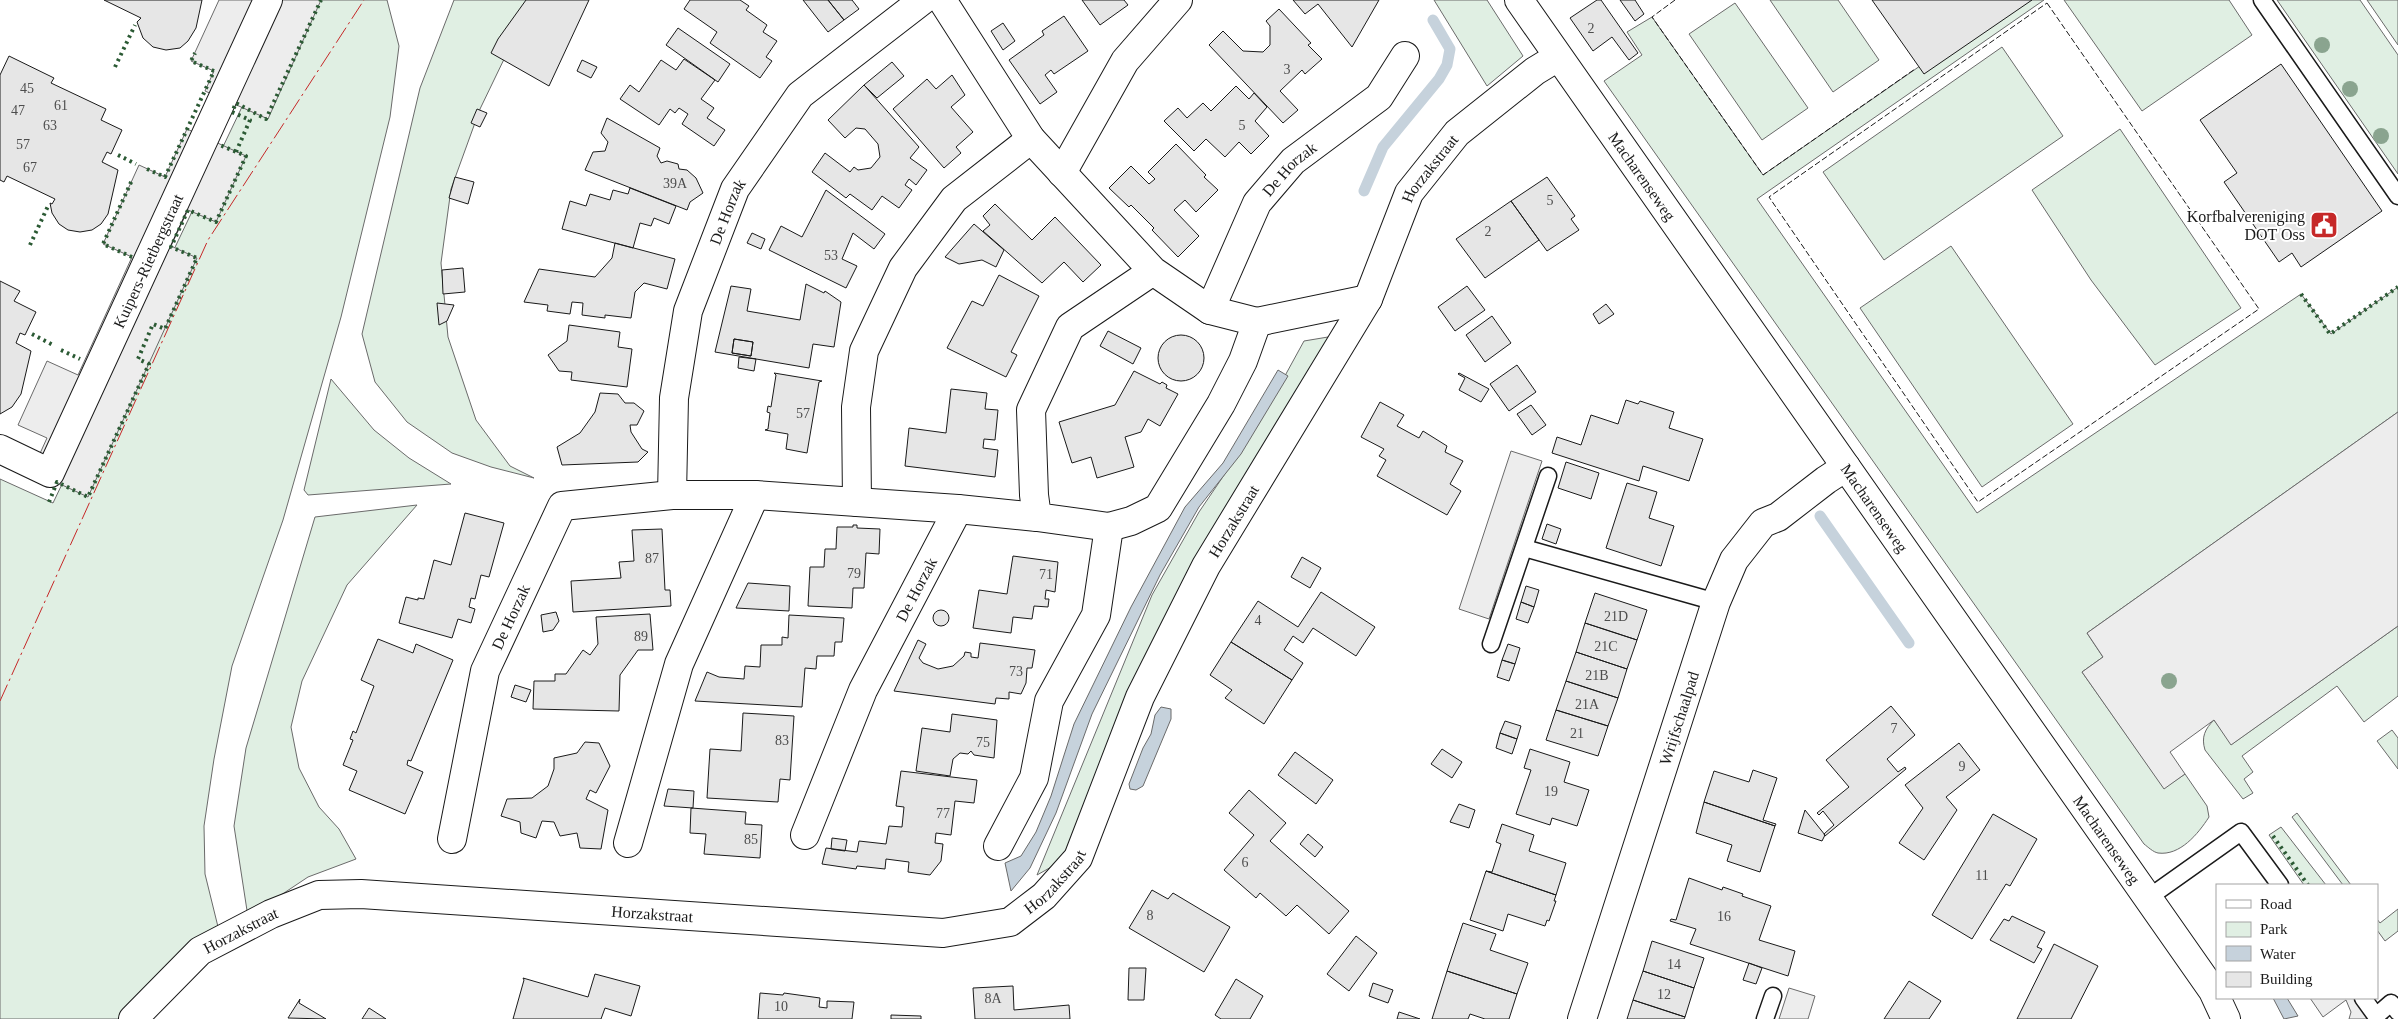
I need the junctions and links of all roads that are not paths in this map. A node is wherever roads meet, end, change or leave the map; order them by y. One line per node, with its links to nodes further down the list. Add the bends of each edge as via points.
1 (268, 0): 15 (street, Kuipers-Rietbergstraat, via 50,472)
2 (1178, 0): 9 (street, via 1125,61)
3 (1519, 0): 7 (street, Macharenseweg)
4 (2262, 0): 10 (lane)
5 (939, 1): 8 (street, De Horzak); 18 (street, De Horzak, via 800,94 735,189 688,312 674,398)
6 (1405, 56): 13 (street, De Horzak, via 1379,97 1293,160 1257,203)
7 (1558, 57): 12 (street, Horzakstraat, via 1535,71 1457,133 1409,193); 16 (street, Macharenseweg)
8 (1031, 139): 9 (street, De Horzak); 20 (street, via 954,198 903,268 864,351 856,407)
9 (1062, 173): 11 (street, De Horzak)
10 (2398, 196)
11 (1153, 271): 13 (street, De Horzak); 22 (street, via 1070,327 1031,410)
12 (1368, 299): 14 (street, De Horzak); 38 (street, Horzakstraat, via 1206,566 1140,697 1078,858 1044,896 1010,922 943,933 361,894 319,895 271,914 200,951)
13 (1210, 310): 14 (street, De Horzak)
14 (1257, 322): 23 (street, De Horzak, via 1243,361 1221,404 1158,508)
15 (0, 449)
16 (1846, 467): 25 (street, Wrijfschaalpad, via 1778,517 1763,524 1734,560); 32 (street, Macharenseweg)
17 (1548, 476): 24 (lane)
18 (672, 495): 19 (street, De Horzak); 28 (street, De Horzak, via 562,506 485,671)
19 (755, 495): 20 (street, De Horzak); 29 (street, via 679,664)
20 (858, 502): 21 (street, De Horzak)
21 (958, 509): 22 (street, De Horzak); 27 (street, De Horzak, via 863,690)
22 (1037, 517): 23 (street, De Horzak)
23 (1109, 527): 30 (street, via 1096,615 1050,701 1034,778)
24 (1524, 548): 25 (lane); 26 (lane)
25 (1716, 602): 39 (street, Wrijfschaalpad)
26 (1491, 644)
27 (806, 834)
28 (452, 839)
29 (628, 843)
30 (998, 846)
31 (2279, 884): 32 (lane, via 2241,832)
32 (2148, 898): 34 (street, Macharenseweg)
33 (1773, 996): 40 (lane)
34 (2216, 996)
35 (2217, 999): 41 (street, Macharenseweg)
36 (2364, 999): 37 (lane, via 2376,1016 2391,1003)
37 (2398, 1012)
38 (133, 1019)
39 (1582, 1019)
40 (1765, 1019)
41 (2226, 1019)

